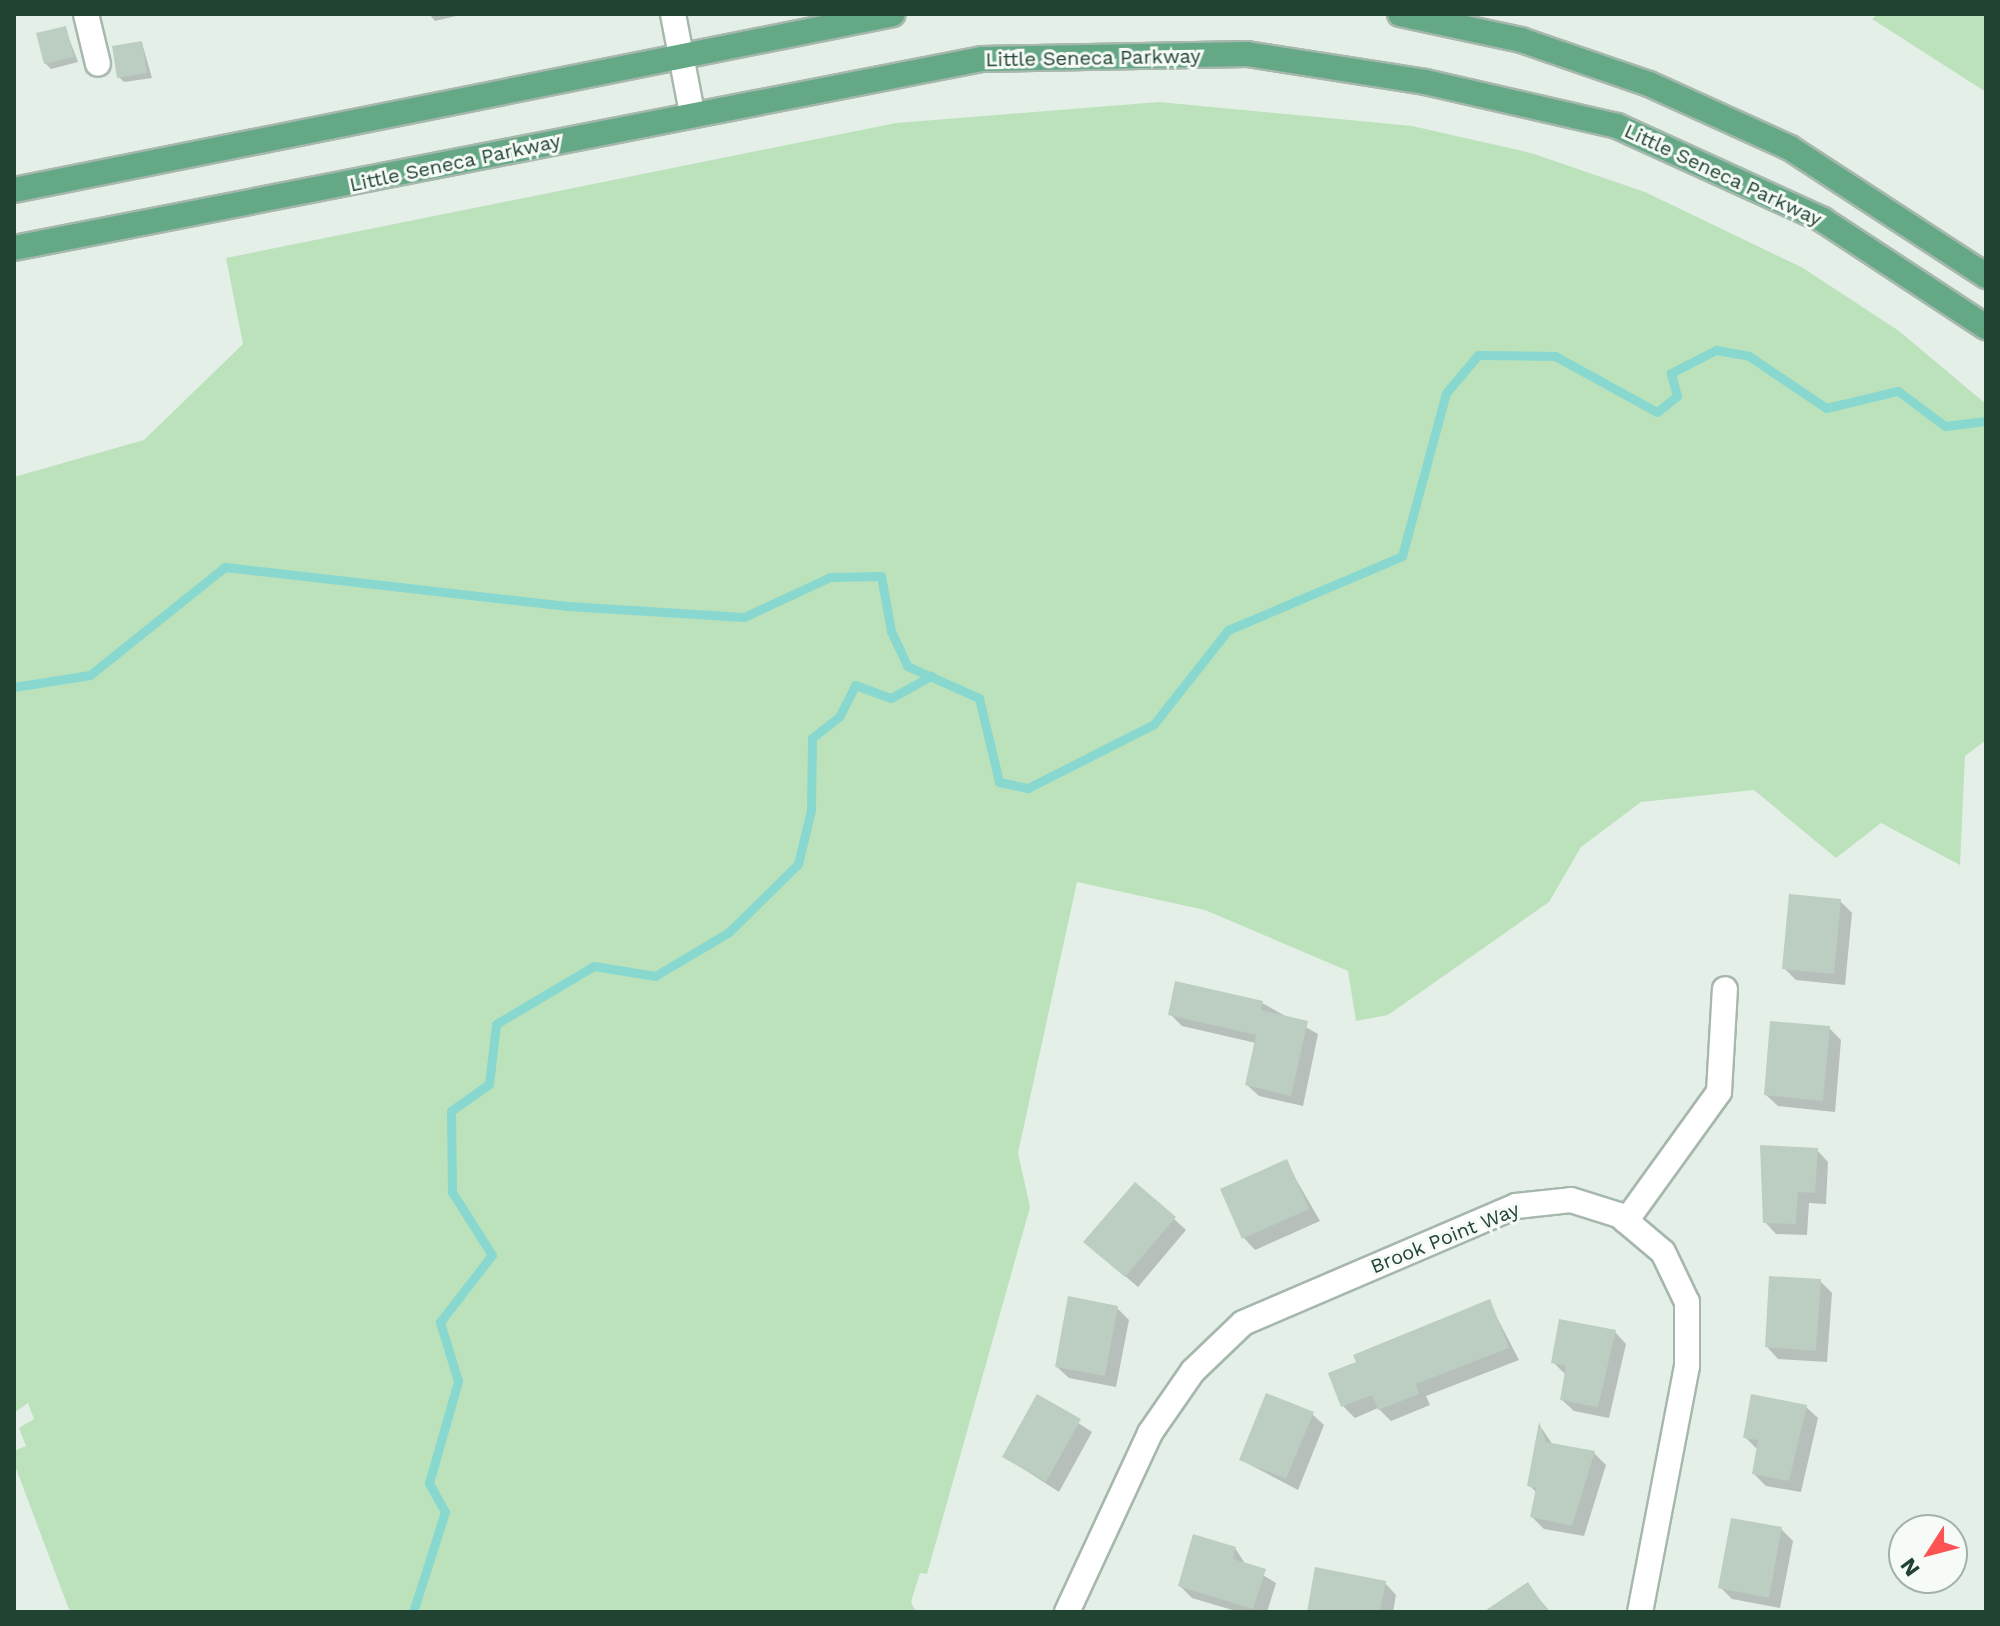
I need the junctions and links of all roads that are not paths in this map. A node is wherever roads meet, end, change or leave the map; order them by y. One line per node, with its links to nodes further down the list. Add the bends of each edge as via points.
1 (86, 14): 6 (street)
2 (673, 14): 5 (street)
3 (893, 14): 5 (main road)
4 (1400, 14): 10 (main road, via 1521,40 1649,84 1790,148)
5 (681, 55): 7 (street); 8 (main road)
6 (98, 64)
7 (692, 113): 9 (main road, Little Seneca Parkway); 11 (main road, Little Seneca Parkway, via 982,59 1247,54 1425,82 1617,126 1823,220)
8 (14, 190)
9 (14, 248)
10 (1986, 276)
11 (1986, 327)
12 (1725, 989): 13 (street, via 1719,1092)
13 (1626, 1221): 14 (street, Brook Point Way, via 1571,1200 1516,1206 1243,1323 1193,1371 1150,1433); 15 (street, Brook Point Way, via 1663,1252 1687,1302 1687,1366)
14 (1067, 1612)
15 (1640, 1612)

